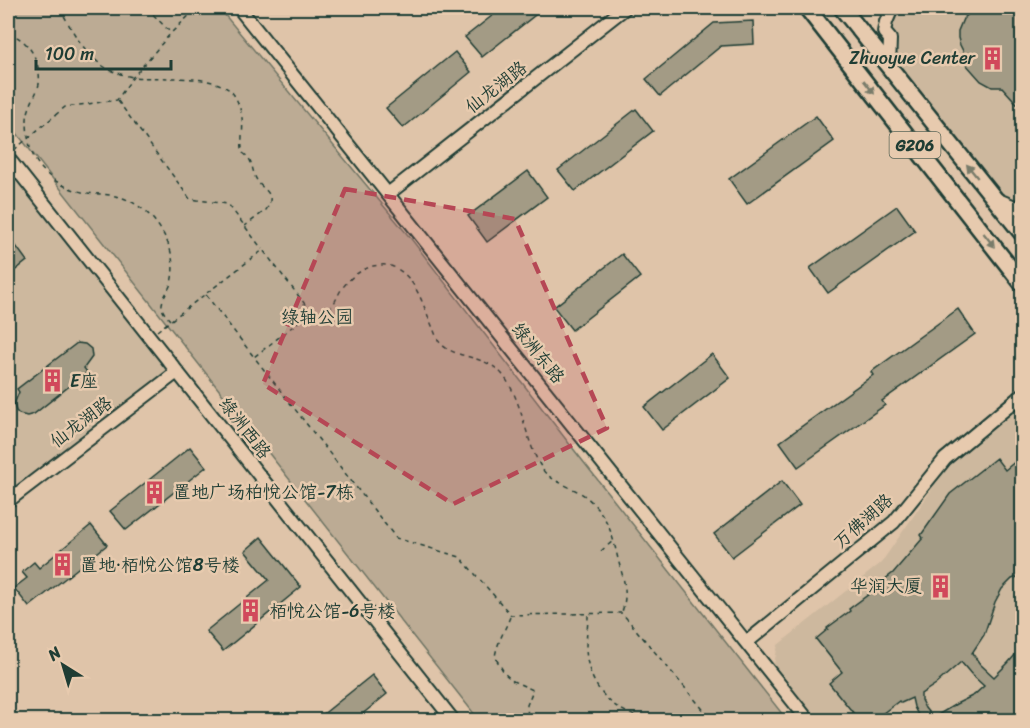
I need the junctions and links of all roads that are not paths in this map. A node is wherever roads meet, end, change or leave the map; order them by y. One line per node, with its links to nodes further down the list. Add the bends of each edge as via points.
1 (239, 8): 8 (street, 绿洲东路)
2 (625, 8): 8 (street, 仙龙湖路)
3 (807, 8): 12 (main road, G206, one-way to 12)
4 (842, 8): 6 (main road, G206)
5 (892, 8): 6 (street, via 884,32 890,39)
6 (889, 67): 9 (main road, G206, one-way to 6)
7 (8, 157): 13 (street, 绿洲西路)
8 (388, 194): 16 (street, 绿洲东路)
9 (996, 199): 10 (street); 11 (main road, G206)
10 (1023, 210)
11 (1023, 233)
12 (1023, 283)
13 (177, 372): 15 (street, 仙龙湖路); 17 (street, 绿洲西路)
14 (1023, 395): 16 (street, 万佛湖路, via 945,459 894,522)
15 (8, 501)
16 (747, 642): 18 (street, 绿洲东路)
17 (453, 720)
18 (808, 720)

